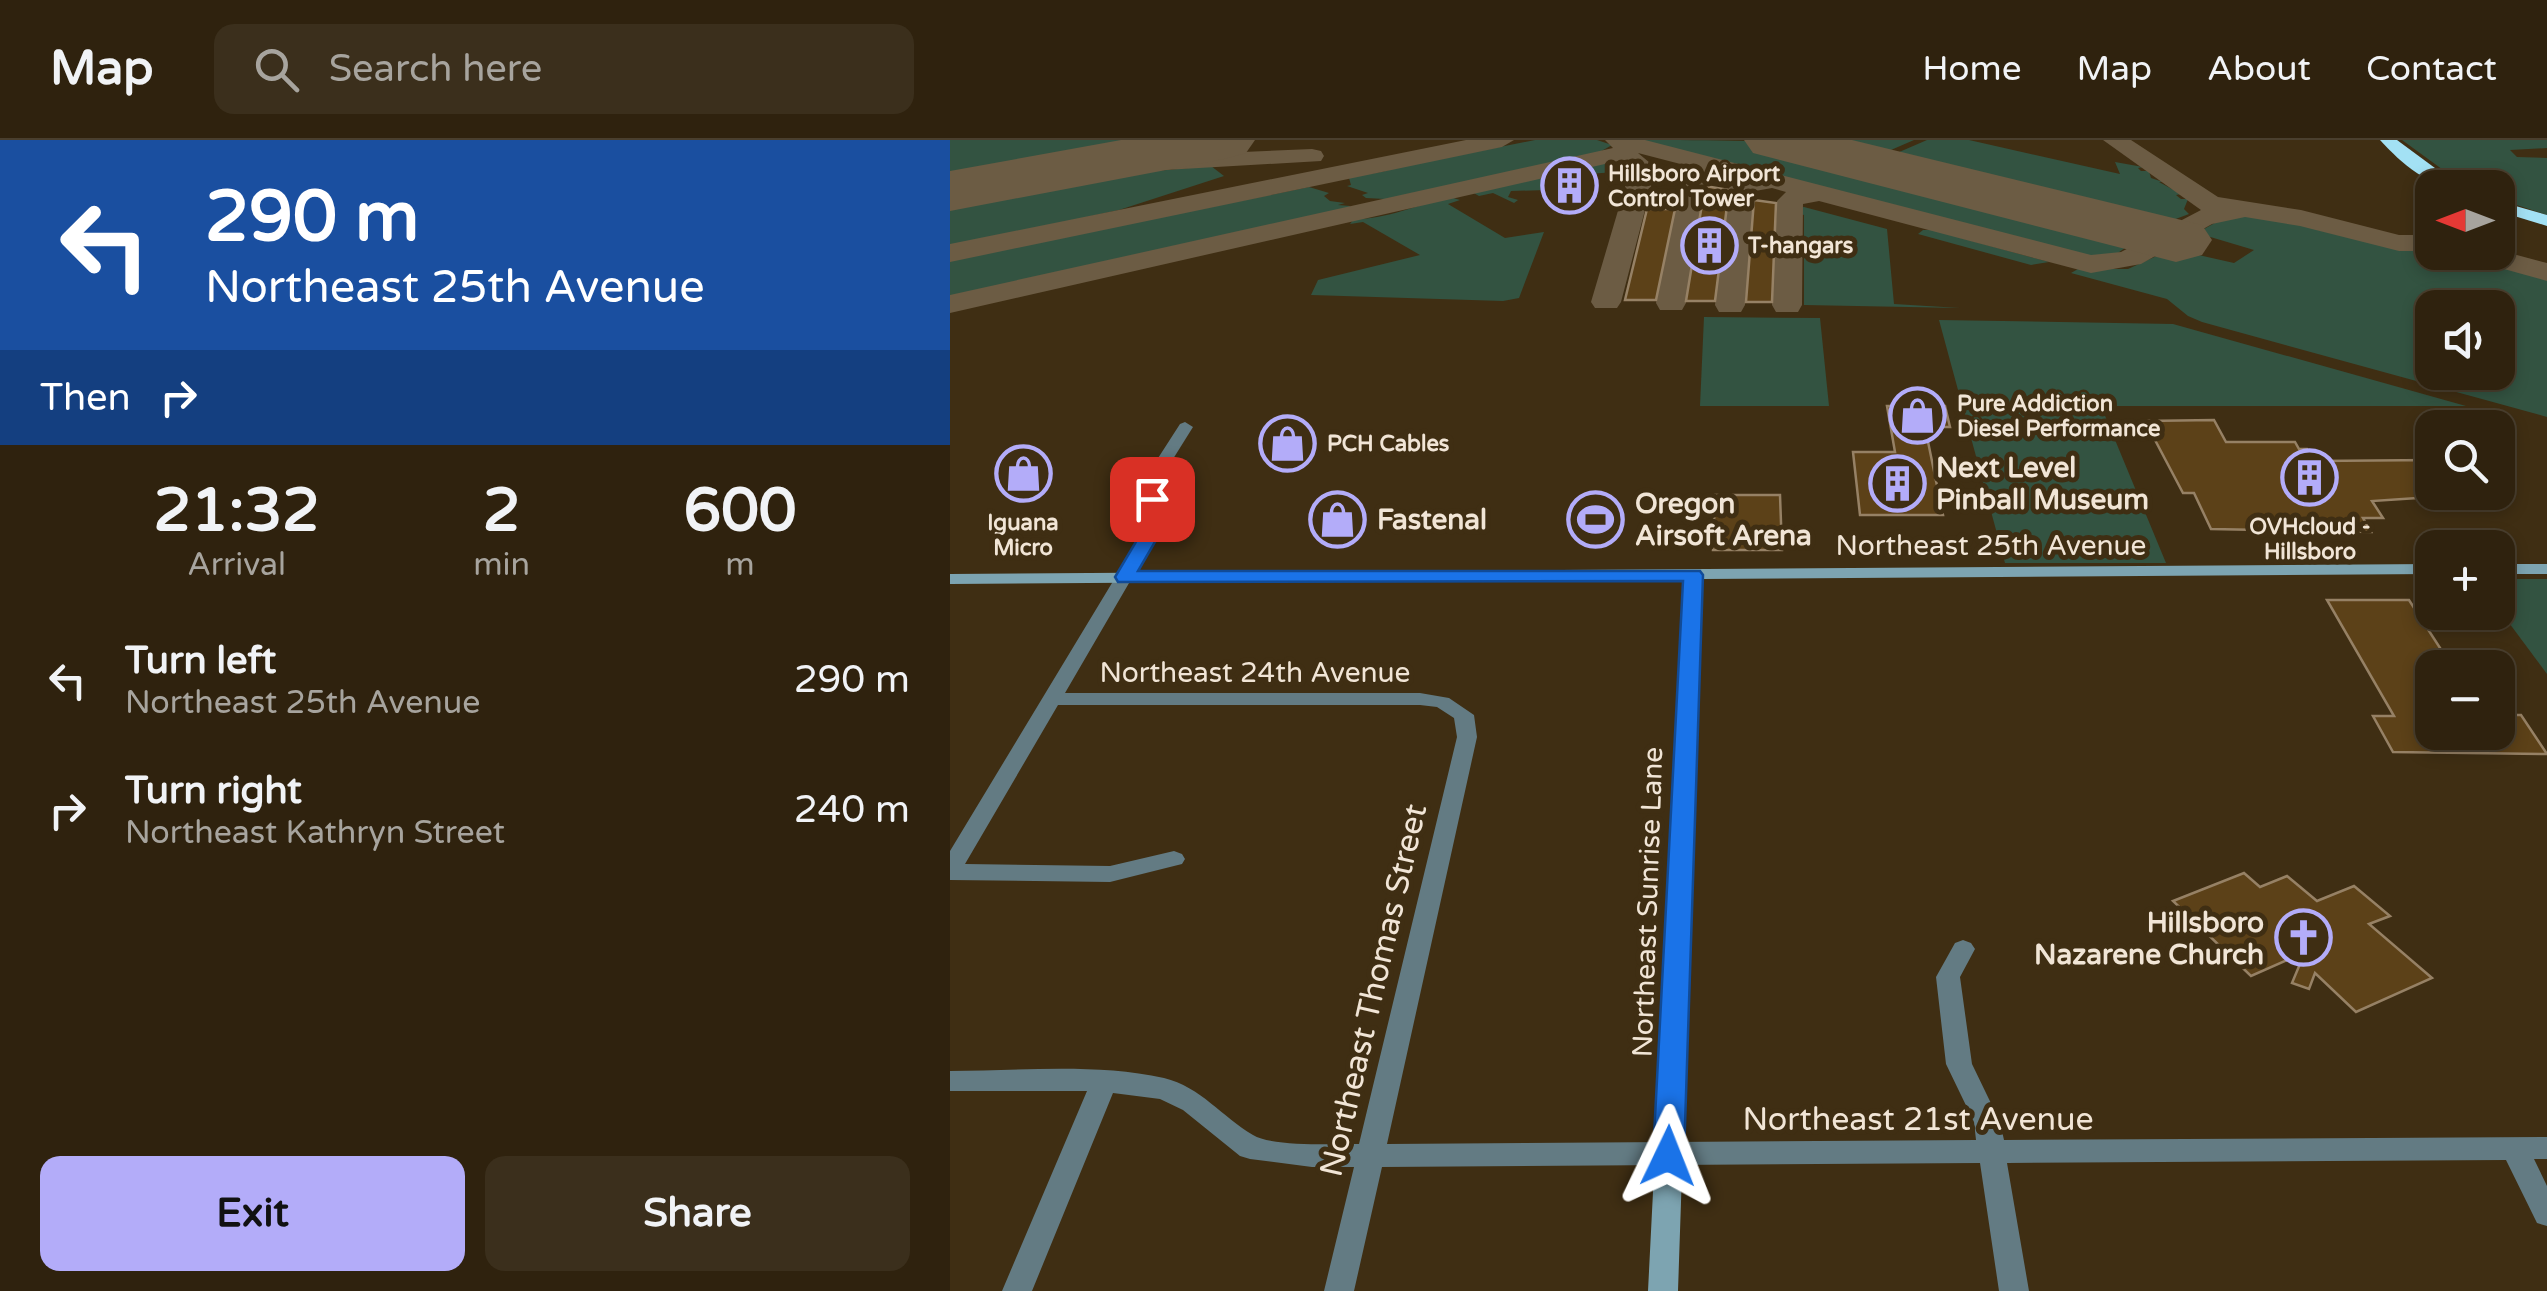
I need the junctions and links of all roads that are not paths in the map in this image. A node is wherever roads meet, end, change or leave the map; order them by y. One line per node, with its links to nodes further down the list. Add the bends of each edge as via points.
1 (2388, 140): 2 (highway)
2 (2424, 170)
3 (2515, 211): 4 (highway)
4 (2547, 221)
5 (1185, 427): 10 (street, via 1150,483 1154,520)
6 (2547, 568): 7 (main road)
7 (2515, 569)
8 (2415, 570): 9 (main road, Northeast 25th Avenue)
9 (1693, 575): 10 (main road, Northeast 25th Avenue); 23 (main road, Northeast Sunrise Lane)
10 (1125, 577): 11 (main road, Northeast 25th Avenue); 12 (street)
11 (950, 579)
12 (1052, 699): 13 (street, Northeast 24th Avenue, via 1420,699); 15 (street)
13 (1456, 708): 22 (street, Northeast Thomas Street, via 1468,737)
14 (1174, 859): 15 (street, via 1110,874)
15 (950, 871)
16 (1963, 950): 21 (street, via 1948,977 1959,1064 1986,1122)
17 (950, 1081): 18 (street, Northeast 21st Avenue)
18 (1105, 1081): 22 (street, Northeast 21st Avenue, via 1164,1088 1250,1148); 25 (street)
19 (2514, 1148): 20 (street, Northeast 21st Avenue); 21 (street, Northeast 21st Avenue); 24 (street)
20 (2547, 1148)
21 (1992, 1154): 23 (street, Northeast 21st Avenue); 28 (street)
22 (1370, 1156): 23 (street, Northeast 21st Avenue); 26 (street, Northeast Thomas Street)
23 (1668, 1156): 27 (main road, Northeast Sunrise Lane)
24 (2547, 1214)
25 (1017, 1291)
26 (1339, 1291)
27 (1663, 1291)
28 (2014, 1291)

